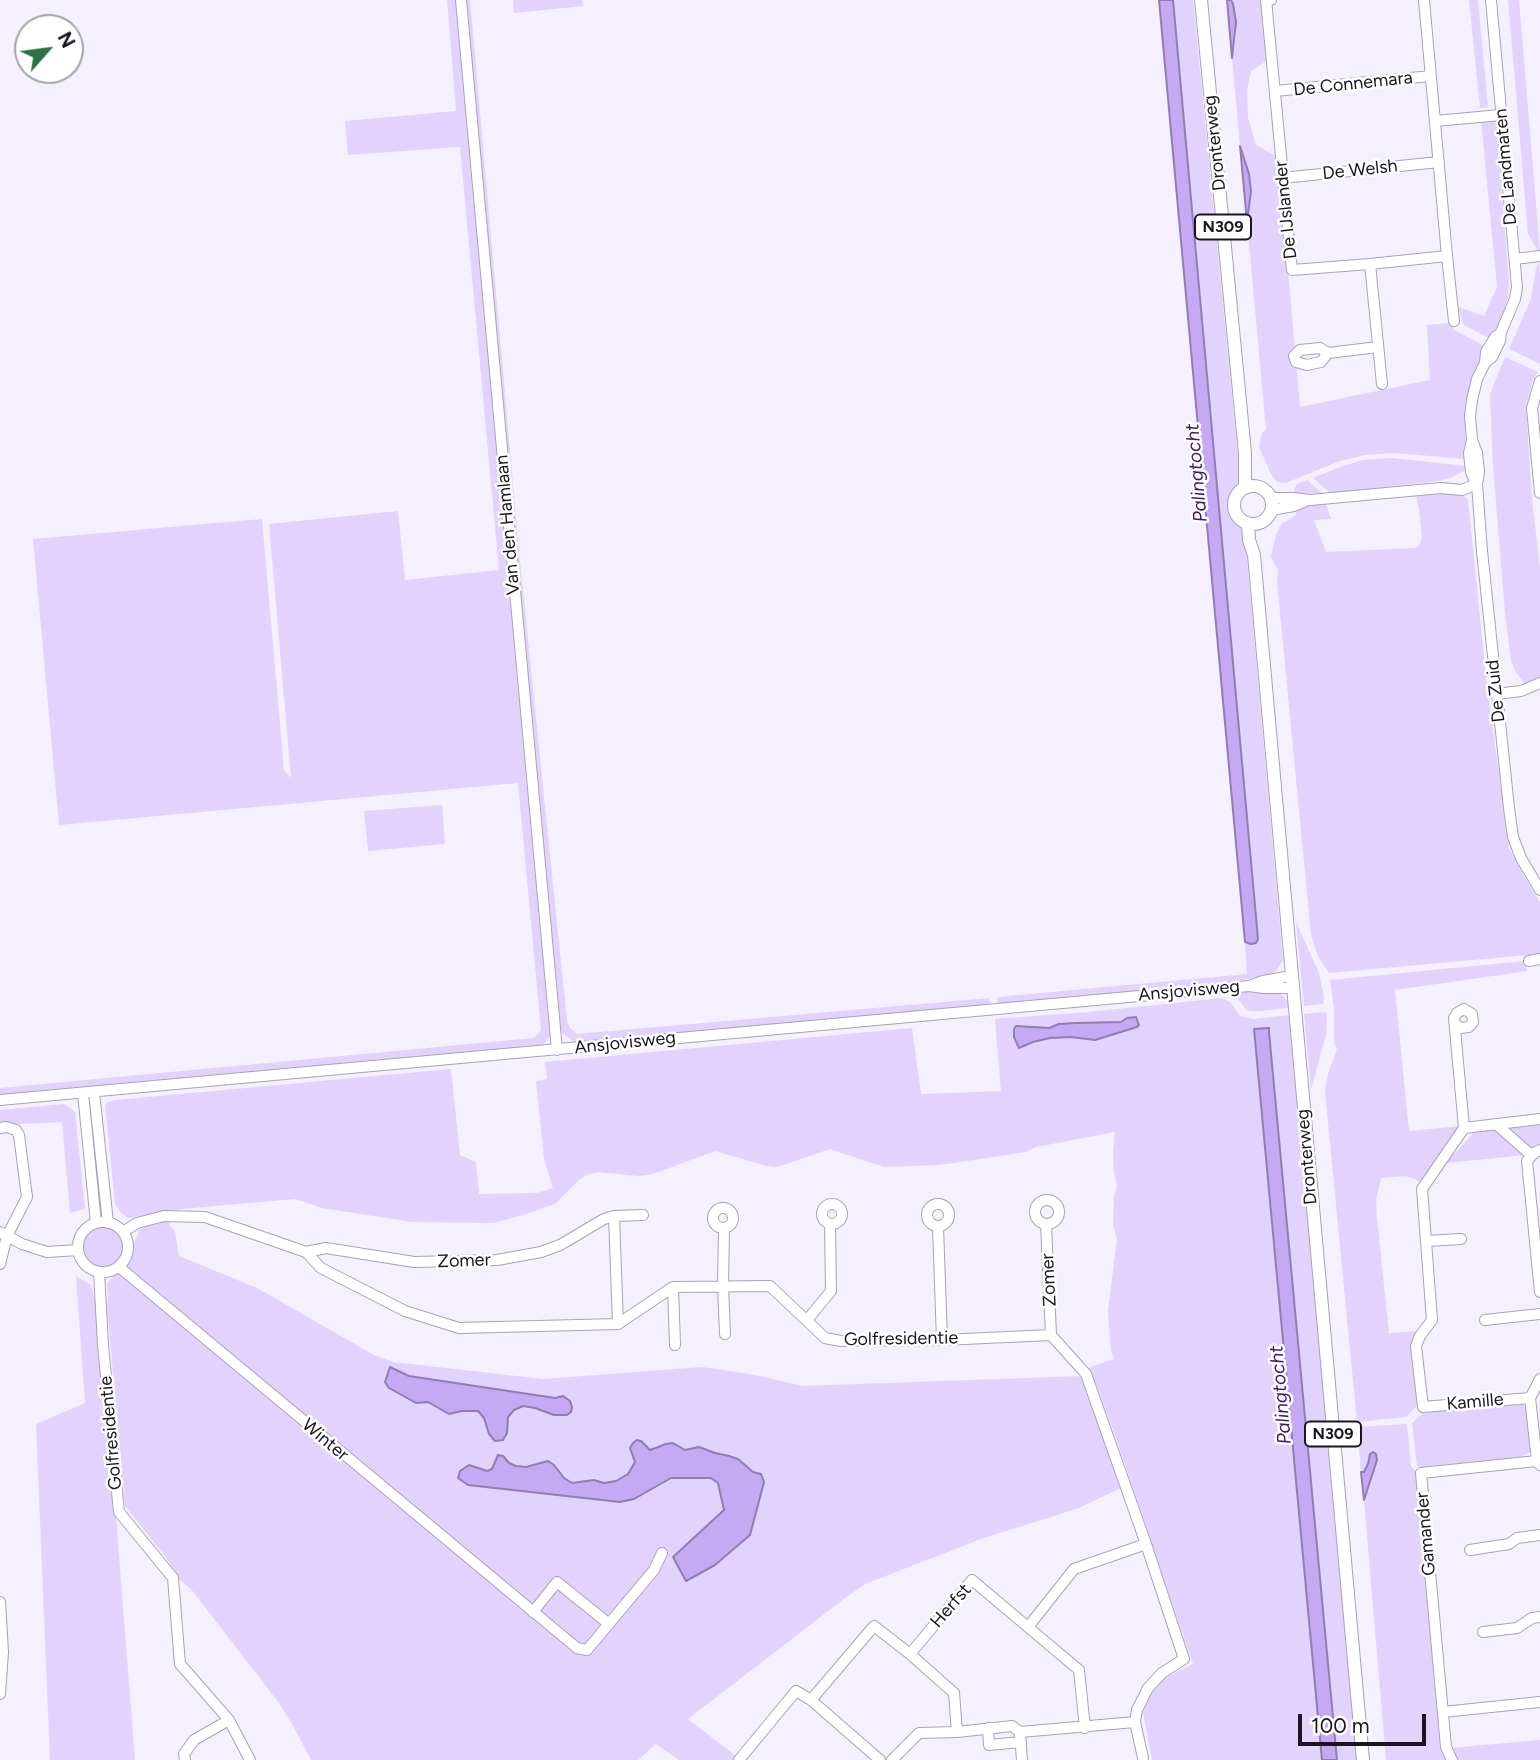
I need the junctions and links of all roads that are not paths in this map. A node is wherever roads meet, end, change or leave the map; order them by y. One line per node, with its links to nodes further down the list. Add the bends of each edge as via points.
1 (461, 0): 31 (street, Van den Hamlaan)
2 (1201, 0): 22 (main road, Dronterweg / N309)
3 (1271, 0): 7 (street, De IJslander, via 1266,1)
4 (1424, 0): 6 (street)
5 (1491, 0): 8 (street, De Landmaten)
6 (1431, 76): 7 (street, De Connemara); 9 (street)
7 (1275, 91): 11 (street, De IJslander)
8 (1502, 116): 9 (street); 14 (street, De Landmaten)
9 (1435, 121): 10 (street)
10 (1438, 162): 11 (street, De Welsh); 12 (street)
11 (1282, 178): 15 (street, De IJslander, via 1292,270)
12 (1447, 256): 15 (street, De IJslander); 16 (street)
13 (1540, 256): 14 (street)
14 (1515, 259): 21 (street, De Landmaten, via 1515,299 1501,332 1486,352 1472,400 1469,453)
15 (1370, 264): 17 (street)
16 (1454, 321)
17 (1378, 347): 18 (street); 20 (street)
18 (1328, 353)
19 (1540, 381): 23 (street, via 1532,408)
20 (1382, 384)
21 (1476, 484): 24 (street, via 1293,498); 27 (street, De Zuid)
22 (1251, 486): 24 (main road, via 1265,490); 25 (main road, via 1236,495 1233,506 1238,517)
23 (1540, 494)
24 (1271, 504): 25 (main road, N309, via 1267,518)
25 (1254, 523): 29 (main road, Dronterweg / N309)
26 (1540, 683): 27 (street)
27 (1496, 694): 28 (street, De Zuid, via 1513,837)
28 (1540, 890)
29 (1292, 982): 31 (street, Ansjovisweg); 97 (main road, Dronterweg / N309)
30 (1455, 1023): 37 (street)
31 (557, 1050): 32 (street, Ansjovisweg)
32 (88, 1093): 33 (street, Ansjovisweg); 41 (street)
33 (0, 1100)
34 (1540, 1119): 35 (street)
35 (1496, 1124): 37 (street); 38 (street)
36 (0, 1128): 47 (street, via 16,1130 22,1142 27,1197)
37 (1464, 1128): 49 (street, Kamille, via 1422,1189)
38 (1535, 1153): 57 (street, via 1527,1161)
39 (643, 1215): 40 (street, Zomer)
40 (614, 1216): 51 (street, Zomer, via 551,1249 497,1260 414,1262 326,1248); 61 (street)
41 (102, 1223): 46 (street, via 115,1225); 50 (street, via 87,1227)
42 (830, 1224): 59 (street, via 831,1291)
43 (1046, 1225): 63 (street, Zomer)
44 (938, 1226): 64 (street)
45 (724, 1228): 55 (street)
46 (122, 1232): 51 (street, via 164,1216 205,1217); 53 (street, via 128,1251)
47 (4, 1234): 50 (street, via 47,1252); 52 (street)
48 (1461, 1239): 49 (street)
49 (1426, 1241): 67 (street, Kamille, via 1432,1321 1416,1346 1423,1407)
50 (78, 1250): 54 (street, via 86,1266)
51 (306, 1252): 61 (street, via 321,1268 405,1311 459,1328)
52 (0, 1264)
53 (119, 1267): 54 (street); 74 (street, Winter)
54 (99, 1272): 84 (street, Golfresidentie, via 119,1512 173,1578 180,1664)
55 (723, 1285): 56 (street, Golfresidentie); 59 (street, Golfresidentie, via 770,1286); 62 (street)
56 (673, 1287): 61 (street); 65 (street)
57 (1540, 1292)
58 (1540, 1314): 60 (street)
59 (807, 1320): 64 (street, Golfresidentie, via 825,1338 841,1341)
60 (1485, 1320)
61 (618, 1324)
62 (724, 1334)
63 (1051, 1335): 64 (street, Golfresidentie); 70 (street, via 1086,1374)
64 (942, 1340)
65 (675, 1345)
66 (1540, 1379): 67 (street)
67 (1530, 1398): 68 (street)
68 (1538, 1463): 83 (street, Gamander, via 1421,1473)
69 (1540, 1535): 71 (street)
70 (1146, 1544): 77 (street, via 1074,1569); 85 (street, via 1184,1659 1148,1688)
71 (1471, 1550)
72 (662, 1553): 76 (street, Winter, via 654,1570)
73 (0, 1602): 80 (street)
74 (533, 1612): 76 (street, Winter, via 577,1648 587,1650); 76 (street, via 557,1582)
75 (1540, 1617): 78 (street, via 1517,1628)
76 (609, 1624)
77 (1028, 1627): 79 (street, Herfst, via 972,1580); 87 (street, Herfst, via 1079,1670)
78 (1483, 1632)
79 (910, 1654): 81 (street, via 874,1626); 88 (street, via 954,1693)
80 (0, 1694)
81 (811, 1700): 93 (street, via 796,1691); 94 (street)
82 (1540, 1702): 83 (street)
83 (1443, 1712): 98 (street, Gamander, via 1446,1747)
84 (229, 1720): 91 (street, via 194,1740); 92 (street, Golfresidentie)
85 (1135, 1722): 87 (street); 90 (street)
86 (988, 1728): 88 (street); 89 (street, via 1012,1726); 89 (street, via 989,1745)
87 (1085, 1728): 89 (street)
88 (957, 1732): 95 (street, via 919,1733)
89 (1020, 1737): 96 (street)
90 (1143, 1758)
91 (185, 1760)
92 (250, 1760)
93 (739, 1760)
94 (880, 1760)
95 (892, 1760)
96 (1022, 1760)
97 (1363, 1760)
98 (1452, 1760)

